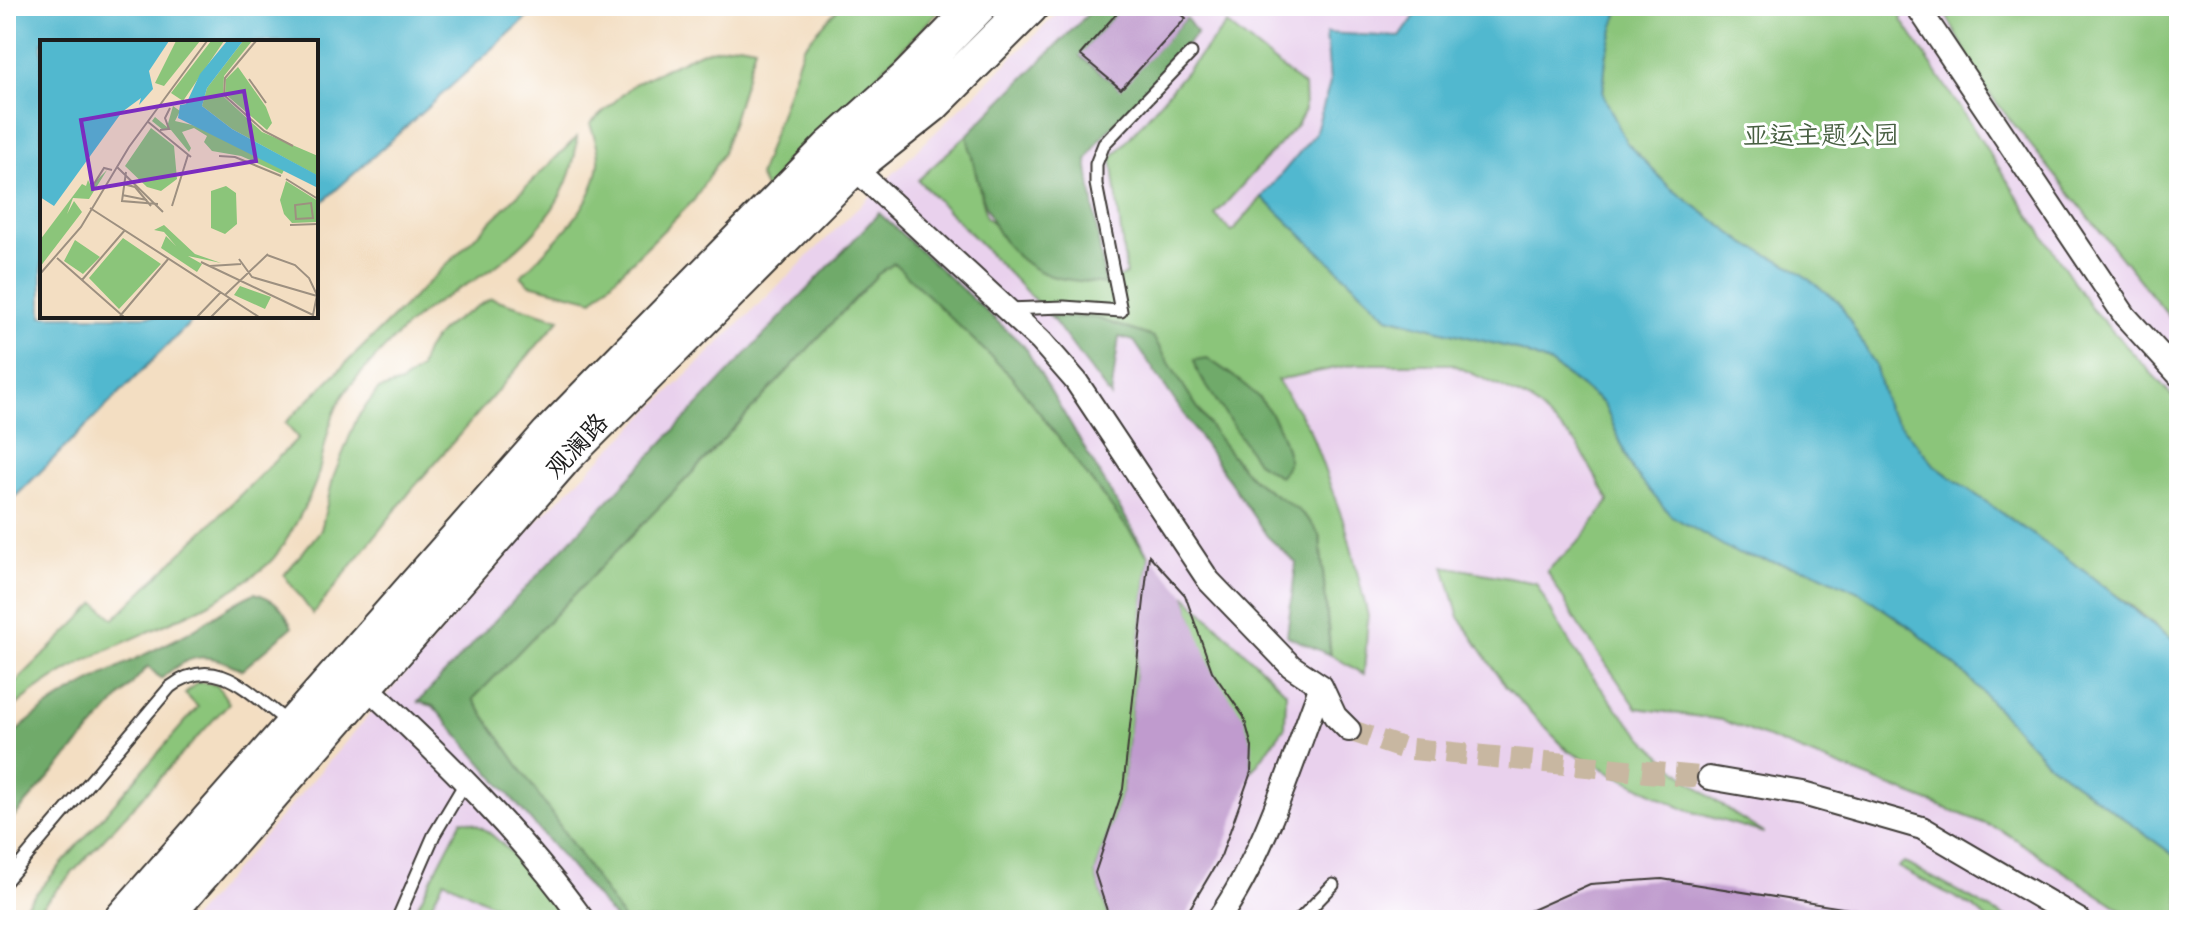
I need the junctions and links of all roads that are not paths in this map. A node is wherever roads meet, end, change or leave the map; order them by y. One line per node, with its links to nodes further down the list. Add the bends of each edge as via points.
1 (978, 6): 5 (main road, 观澜路)
2 (1030, 6): 5 (main road, 观澜路)
3 (1917, 6): 8 (street, via 2125,316)
4 (1191, 53): 7 (lane, via 1104,144 1096,164 1121,311)
5 (918, 92): 6 (main road, 观澜路); 11 (main road, 观澜路, via 829,149 549,435)
6 (853, 167): 7 (street); 9 (main road, 观澜路, via 565,456)
7 (1003, 309): 10 (street, via 1076,381 1209,581 1291,666)
8 (2179, 375)
9 (366, 686): 14 (street); 18 (main road, 观澜路)
10 (1321, 686): 12 (street, via 1335,716); 21 (street, via 1268,824 1234,898)
11 (292, 726): 15 (lane, via 231,679 210,671 187,673); 17 (main road, 观澜路)
12 (1349, 730)
13 (1709, 778): 23 (street, via 1803,794 1922,828)
14 (465, 783): 19 (lane, via 434,835); 20 (street, via 555,880)
15 (6, 881)
16 (1333, 885): 22 (lane)
17 (122, 920)
18 (161, 920)
19 (397, 920)
20 (583, 920)
21 (1218, 920)
22 (1299, 920)
23 (2079, 920)

